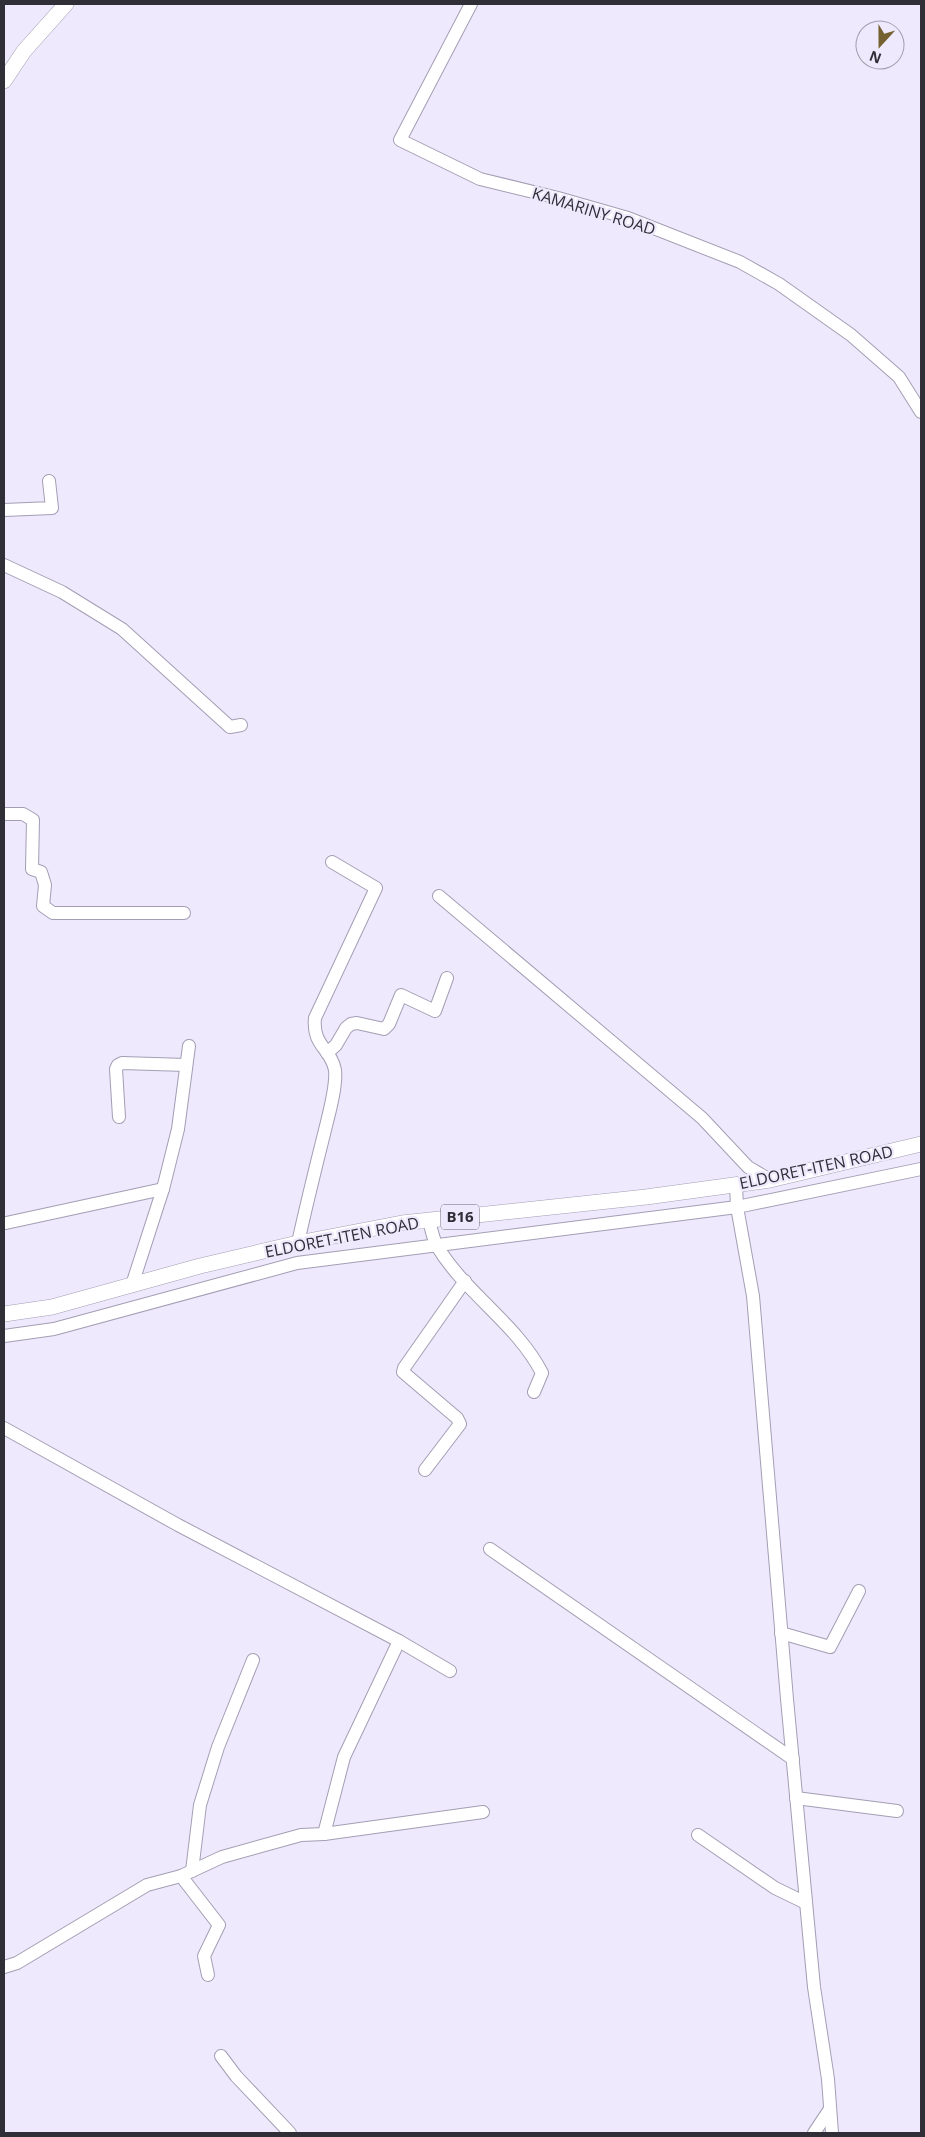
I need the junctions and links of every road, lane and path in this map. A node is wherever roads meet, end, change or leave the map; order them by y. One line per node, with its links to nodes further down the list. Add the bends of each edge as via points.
1 (66, 4): 3 (main road, via 24,50)
2 (471, 4): 4 (street, KAMARINY ROAD, via 400,140 480,179 628,218 740,262 779,284 851,334 899,376)
3 (4, 81)
4 (921, 412)
5 (49, 481): 6 (street, via 52,508)
6 (4, 510)
7 (4, 565): 8 (street, via 62,592 122,629 230,727)
8 (241, 725)
9 (4, 814): 12 (street, via 24,814 33,820 32,869 41,872 44,885 42,906 53,913)
10 (332, 862): 15 (street, via 376,888 316,1018 314,1030)
11 (439, 896): 20 (street, via 702,1118 748,1167)
12 (184, 913)
13 (447, 978): 15 (street, via 435,1011 401,995 384,1029 351,1024)
14 (188, 1046): 16 (street)
15 (327, 1053): 26 (street, via 335,1069 332,1100)
16 (186, 1065): 17 (street, via 118,1065); 22 (street, via 178,1129)
17 (119, 1117)
18 (921, 1144): 20 (main road, ELDORET-ITEN ROAD / B16)
19 (921, 1170): 23 (street)
20 (770, 1180): 21 (main road, ELDORET-ITEN ROAD / B16)
21 (736, 1184): 23 (street); 24 (main road, ELDORET-ITEN ROAD / B16)
22 (163, 1189): 25 (street); 29 (street)
23 (737, 1207): 27 (street); 37 (street, via 754,1296)
24 (429, 1220): 26 (main road, ELDORET-ITEN ROAD / B16); 27 (street)
25 (6, 1223)
26 (298, 1243): 29 (main road, ELDORET-ITEN ROAD / B16)
27 (436, 1245): 28 (street); 31 (street, via 297,1262 54,1330)
28 (465, 1281): 32 (street, via 534,1357 542,1373); 34 (street, via 403,1372 460,1424)
29 (132, 1285): 30 (main road, ELDORET-ITEN ROAD / B16, via 52,1307)
30 (4, 1314)
31 (4, 1336)
32 (534, 1392)
33 (4, 1428): 38 (street, via 178,1525)
34 (425, 1470)
35 (490, 1549): 41 (street)
36 (858, 1591): 37 (street, via 830,1647)
37 (782, 1633): 41 (street)
38 (399, 1641): 40 (street); 45 (street, via 344,1757)
39 (253, 1660): 47 (street, via 218,1746 200,1805)
40 (450, 1670)
41 (793, 1759): 42 (street)
42 (796, 1798): 43 (street); 48 (street)
43 (897, 1811)
44 (483, 1812): 45 (street)
45 (324, 1834): 47 (street, via 302,1835 222,1857)
46 (698, 1835): 48 (street, via 775,1888)
47 (186, 1873): 49 (street, via 147,1885 17,1963); 50 (street, via 219,1926 204,1956)
48 (806, 1903): 52 (street)
49 (4, 1967)
50 (208, 1975)
51 (221, 2056): 53 (street)
52 (830, 2110): 54 (street); 55 (street)
53 (290, 2133)
54 (814, 2133)
55 (832, 2133)

